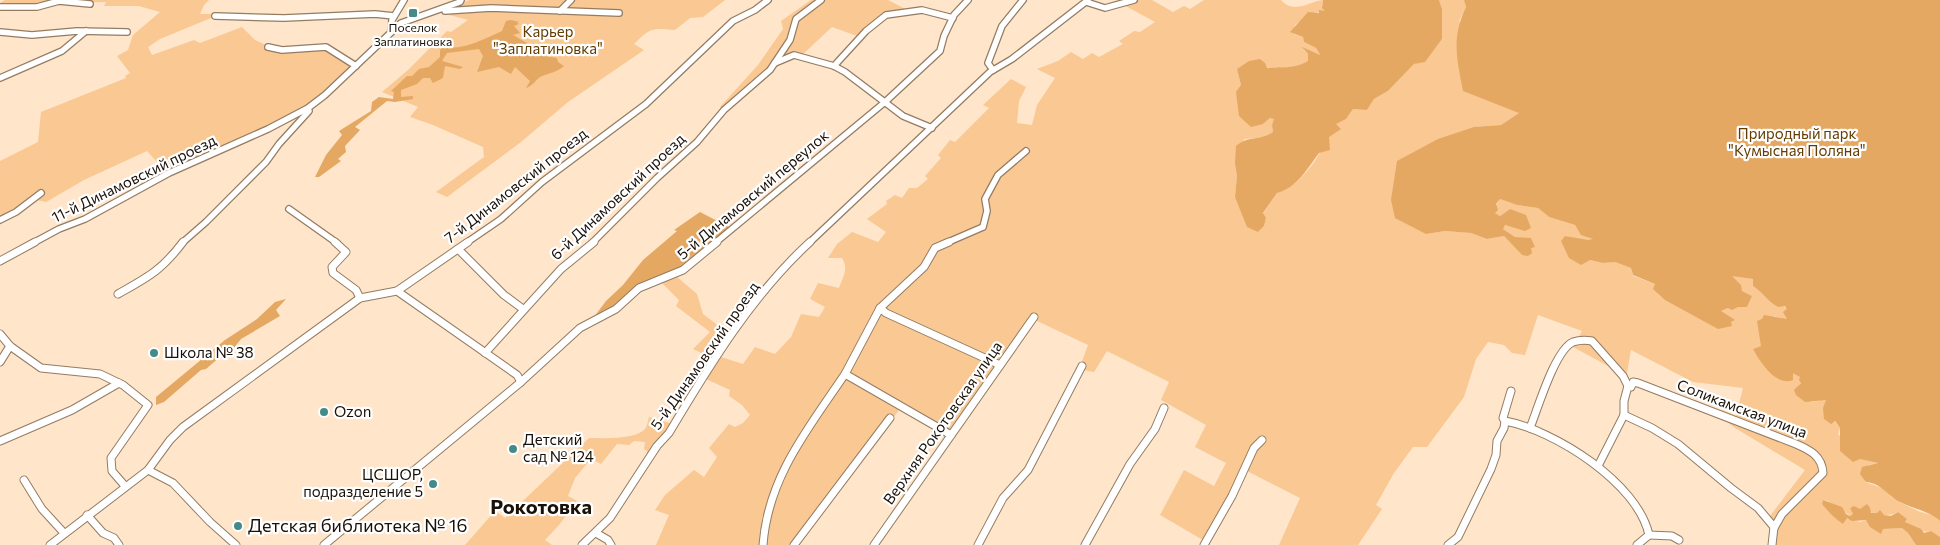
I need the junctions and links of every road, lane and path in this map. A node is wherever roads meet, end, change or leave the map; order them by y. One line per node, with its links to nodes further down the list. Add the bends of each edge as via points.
1 (404, 0): 17 (street)
2 (466, 0): 9 (street, 11-й Динамовский проезд)
3 (571, 0): 14 (street)
4 (766, 0): 36 (street, 7-й Динамовский проезд, via 733,21 646,104 542,182 501,219)
5 (821, 0): 24 (street, 6-й Динамовский проезд, via 796,19 790,40)
6 (968, 0): 18 (street, 5-й Динамовский переулок)
7 (1023, 0): 27 (street, via 1002,26 988,63)
8 (1134, 0): 10 (street, 5-й Динамовский проезд, via 1105,8)
9 (461, 1): 13 (street, 11-й Динамовский проезд)
10 (1087, 1): 27 (street, 5-й Динамовский проезд)
11 (90, 4): 12 (street, via 56,1 37,7)
12 (0, 6)
13 (438, 11): 14 (street, via 491,8); 19 (street, 11-й Динамовский проезд, via 407,20)
14 (560, 11): 15 (street)
15 (618, 12)
16 (215, 16): 17 (street)
17 (394, 16): 19 (street)
18 (953, 18): 26 (street, via 922,10 886,15 866,30); 29 (street, 5-й Динамовский переулок, via 940,51)
19 (393, 30): 25 (street, 11-й Динамовский проезд)
20 (86, 31): 21 (street, via 32,35); 22 (street); 28 (street, via 62,51)
21 (0, 32)
22 (127, 32)
23 (268, 47): 25 (street, via 283,51 327,48)
24 (774, 64): 26 (street, 6-й Динамовский проезд, via 794,55); 42 (street, 6-й Динамовский проезд, via 596,240 561,269)
25 (356, 66): 30 (street, 11-й Динамовский проезд)
26 (834, 66): 29 (street, 6-й Динамовский проезд)
27 (993, 70): 31 (street, 5-й Динамовский проезд)
28 (0, 78)
29 (885, 102): 31 (street, 6-й Динамовский проезд, via 903,116); 51 (street, 5-й Динамовский переулок, via 683,270 640,288 616,309 587,323)
30 (308, 108): 37 (street, 11-й Динамовский проезд, via 177,169 85,220 59,229); 39 (street, 11-й Динамовский проезд, via 305,117 266,162 206,222 185,238 168,262 142,282)
31 (932, 128): 70 (street, 5-й Динамовский проезд, via 820,231 770,284 699,384 670,434 657,446 610,518)
32 (1026, 150): 41 (street, via 998,175 985,199 987,211 983,227 935,248 924,267)
33 (41, 193): 35 (street)
34 (289, 208): 40 (street, via 330,236 346,252 332,267 334,273 356,290)
35 (0, 220)
36 (458, 249): 38 (street, 7-й Динамовский проезд); 42 (street, via 504,295)
37 (0, 261)
38 (397, 291): 40 (street, 7-й Динамовский проезд); 46 (street)
39 (118, 294)
40 (360, 298): 64 (street, 7-й Динамовский проезд, via 183,427)
41 (880, 308): 48 (street); 50 (street)
42 (524, 310): 46 (street, 6-й Динамовский проезд)
43 (1034, 317): 48 (street, Верхняя Рокотовская улица)
44 (0, 334): 45 (street)
45 (10, 346): 47 (street); 52 (street, via 45,370 92,372)
46 (484, 353): 51 (street, via 517,375)
47 (0, 362)
48 (1000, 365): 60 (street, Верхняя Рокотовская улица)
49 (1082, 366): 82 (street, via 1028,470 1003,498)
50 (844, 374): 60 (street); 79 (street, via 791,455 774,491)
51 (521, 382): 76 (street)
52 (119, 383): 62 (street, via 72,410); 66 (street, via 148,405 109,461 109,468)
53 (1628, 386): 56 (street); 59 (street, via 1592,341 1578,340 1555,360); 68 (street, Соликамская улица, via 1638,383 1815,454 1821,460 1824,473 1782,514)
54 (1511, 390): 58 (street, via 1504,412)
55 (1164, 408): 83 (street)
56 (1624, 415): 63 (street); 68 (street, via 1685,448 1757,508)
57 (890, 418): 80 (street)
58 (1505, 421): 59 (street); 85 (street, via 1491,469 1458,537)
59 (1530, 428): 63 (street)
60 (951, 435): 81 (street, Верхняя Рокотовская улица)
61 (1262, 440): 84 (street, via 1254,448)
62 (0, 441)
63 (1598, 466): 71 (street, via 1640,509)
64 (148, 470): 66 (street, 7-й Динамовский проезд); 75 (street, via 157,472 179,490)
65 (24, 480): 69 (street, via 42,509)
66 (125, 486): 67 (street, 7-й Динамовский проезд)
67 (87, 515): 69 (street, 7-й Динамовский проезд); 74 (street)
68 (1774, 528): 87 (street, Соликамская улица)
69 (64, 533): 73 (street, 7-й Динамовский проезд)
70 (596, 533): 77 (street, 5-й Динамовский проезд); 78 (street)
71 (1649, 534): 72 (street, via 1672,536); 86 (street)
72 (1679, 540)
73 (50, 545)
74 (119, 545)
75 (236, 545)
76 (324, 545)
77 (582, 545)
78 (611, 545)
79 (763, 545)
80 (794, 545)
81 (874, 545)
82 (978, 545)
83 (1085, 545)
84 (1204, 545)
85 (1448, 545)
86 (1637, 545)
87 (1772, 545)

